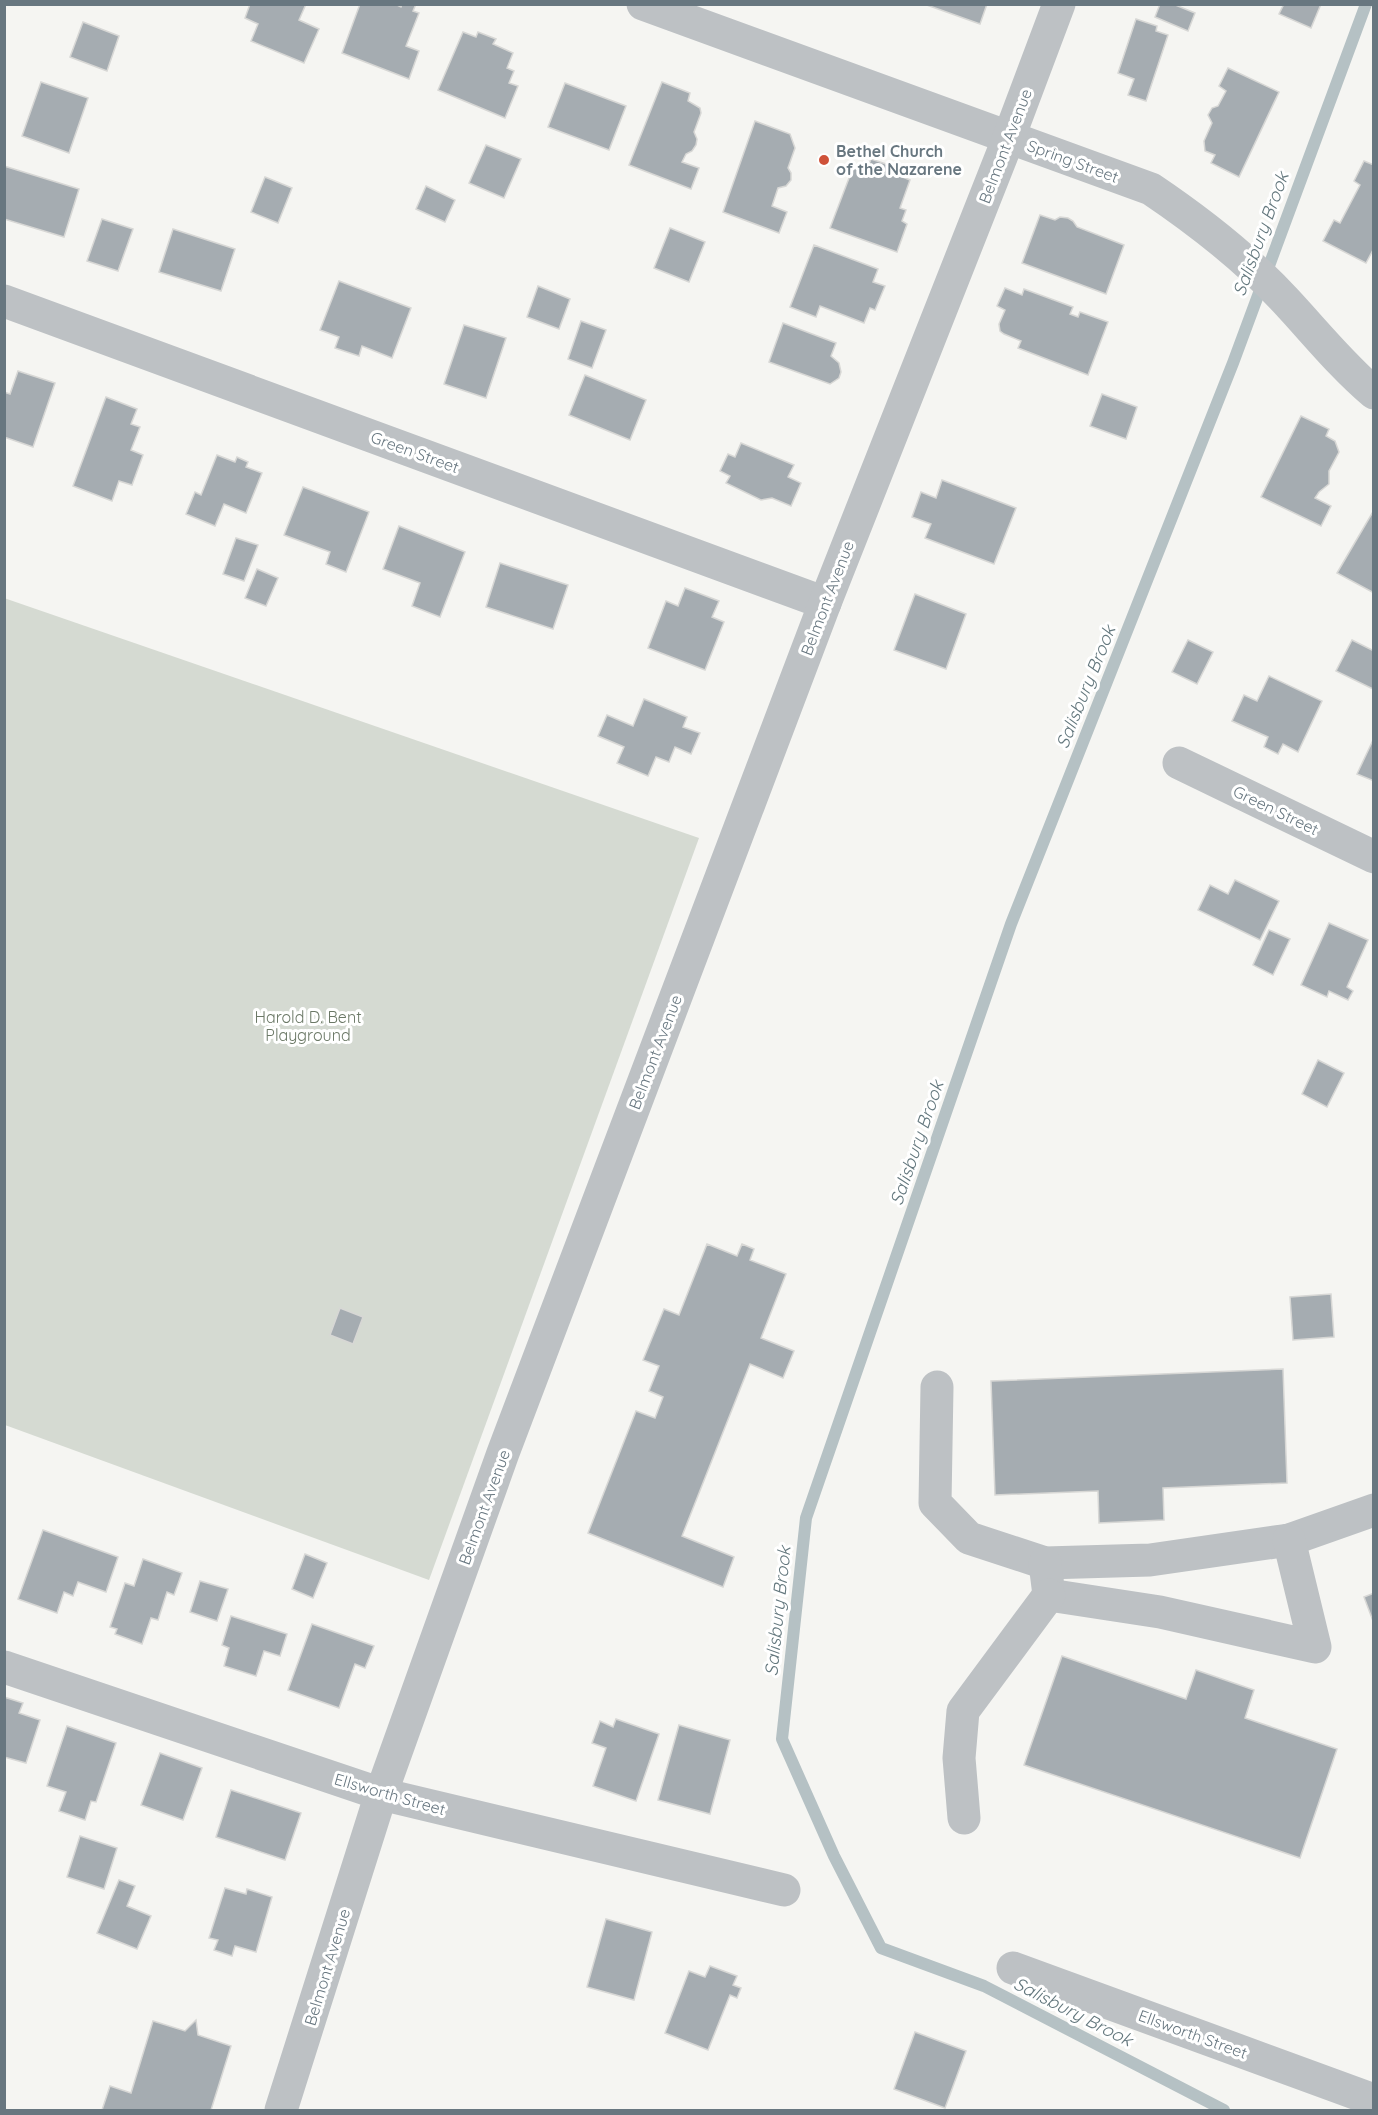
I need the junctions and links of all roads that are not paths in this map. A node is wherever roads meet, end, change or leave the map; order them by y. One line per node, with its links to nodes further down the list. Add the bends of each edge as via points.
1 (643, 4): 3 (street, Spring Street)
2 (1059, 4): 3 (street, Belmont Avenue)
3 (1009, 137): 5 (street, Spring Street, via 1151,189 1194,218 1237,252); 6 (street, Belmont Avenue)
4 (4, 301): 6 (street, Green Street)
5 (1373, 390)
6 (825, 603): 15 (street, Belmont Avenue, via 503,1452)
7 (1179, 763): 8 (street, Green Street)
8 (1374, 857)
9 (938, 1387): 12 (street, via 935,1503 969,1538)
10 (1374, 1510): 11 (street)
11 (1289, 1540): 12 (street, via 1150,1560); 13 (street, via 1315,1647 1160,1612)
12 (1045, 1563): 13 (street)
13 (1049, 1594): 16 (street, via 963,1711 959,1758)
14 (4, 1667): 15 (street, Ellsworth Street)
15 (381, 1794): 17 (street, Ellsworth Street); 20 (street, Belmont Avenue)
16 (964, 1818)
17 (784, 1890)
18 (1013, 1968): 19 (street, Ellsworth Street)
19 (1374, 2100)
20 (281, 2110)

